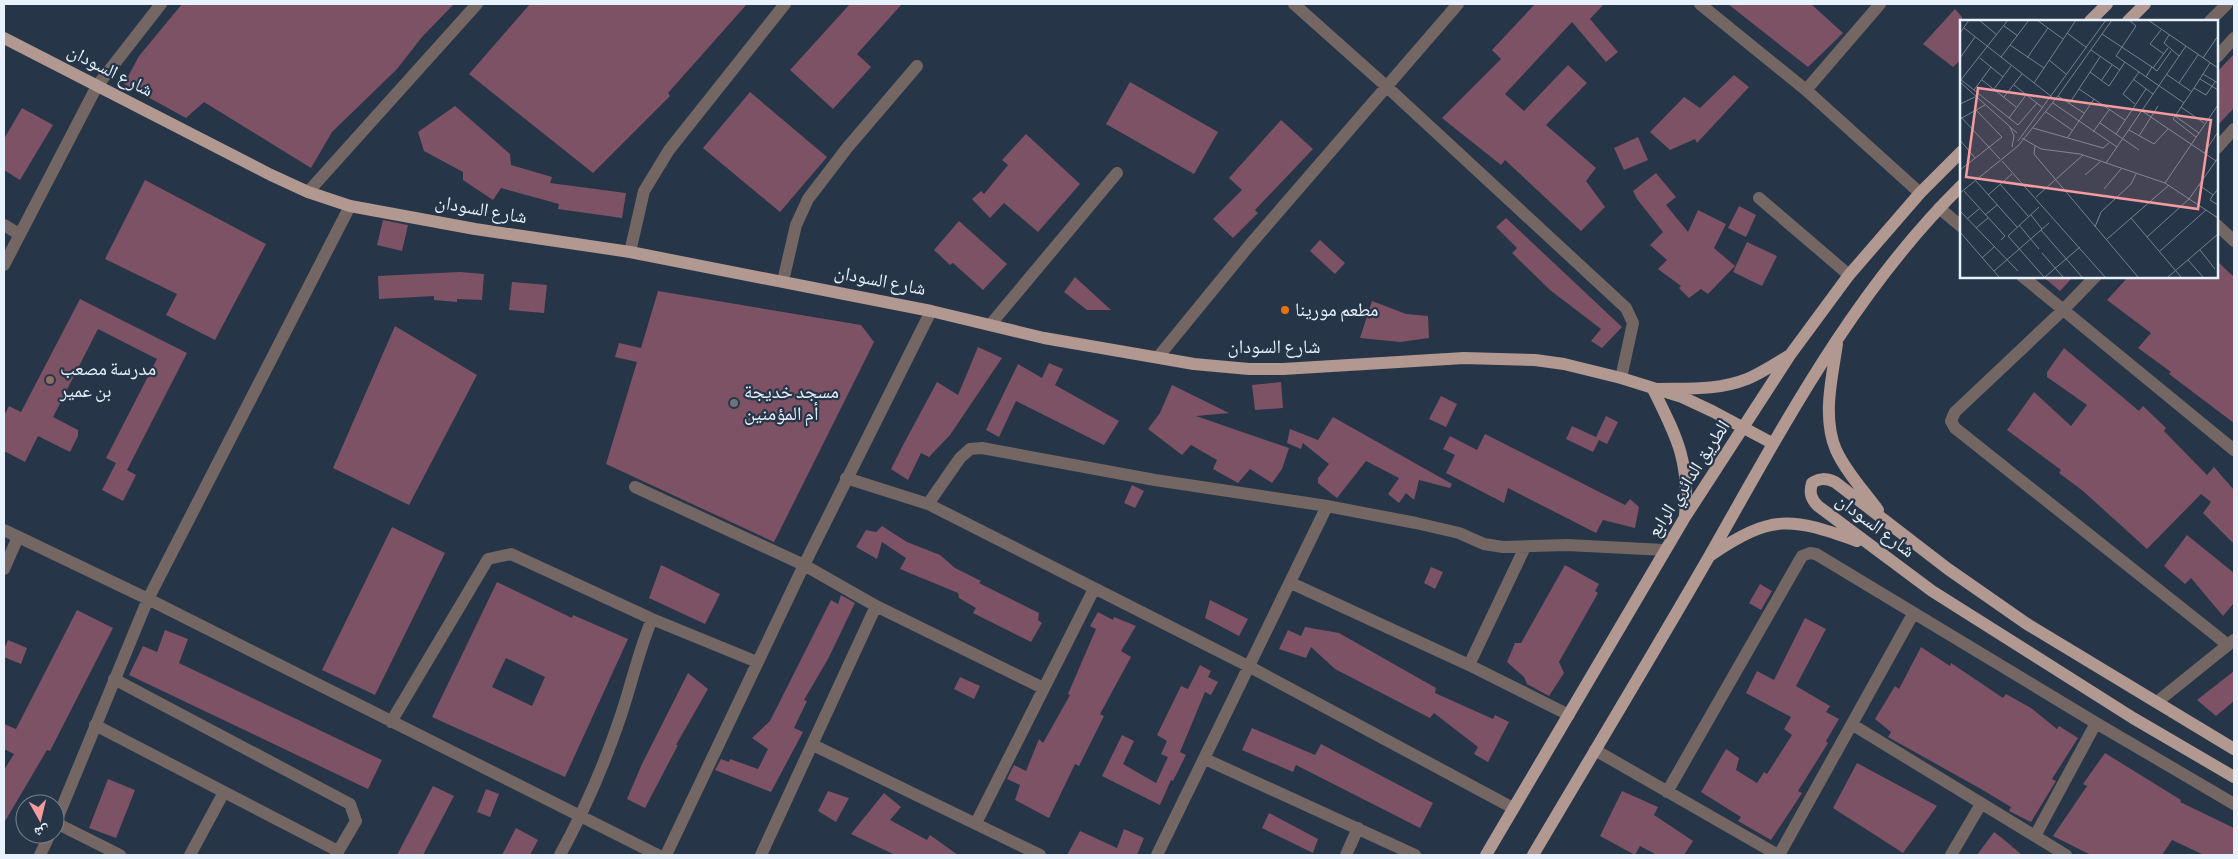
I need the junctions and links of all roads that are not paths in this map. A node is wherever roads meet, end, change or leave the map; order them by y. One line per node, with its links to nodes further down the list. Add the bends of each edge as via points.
1 (161, 4): 18 (street)
2 (478, 4): 26 (street)
3 (785, 4): 36 (street, via 653,174 644,191)
4 (1294, 4): 19 (street)
5 (1458, 4): 19 (street)
6 (1700, 4): 20 (street)
7 (1880, 4): 20 (street)
8 (2107, 4): 11 (main road)
9 (2145, 4): 12 (main road)
10 (2227, 4): 13 (street)
11 (2091, 20)
12 (2129, 20)
13 (2211, 20)
14 (4, 38): 18 (main road, شارع السودان)
15 (2234, 38): 16 (street)
16 (2218, 56)
17 (917, 66): 41 (street, via 808,199 796,225)
18 (97, 86): 26 (main road, شارع السودان); 34 (street)
19 (1386, 86): 47 (street); 48 (street, via 1626,308 1633,323)
20 (1806, 90): 27 (street)
21 (2234, 129): 22 (street)
22 (2218, 147)
23 (1960, 153): 27 (main road, الطريق الدائري الرابع)
24 (1117, 173): 44 (street)
25 (1960, 188): 30 (main road)
26 (308, 192): 29 (main road, شارع السودان)
27 (1920, 193): 38 (main road, الطريق الدائري الرابع)
28 (1759, 198): 38 (street)
29 (350, 206): 36 (main road, شارع السودان); 69 (street)
30 (1939, 208): 32 (street); 45 (main road, via 1869,293)
31 (4, 225): 34 (street)
32 (1960, 225)
33 (2218, 226): 35 (street)
34 (19, 234): 37 (street)
35 (2234, 241)
36 (630, 252): 41 (main road, شارع السودان)
37 (4, 265)
38 (1849, 275): 46 (main road, الطريق الدائري الرابع)
39 (2024, 278): 42 (street)
40 (2094, 278): 42 (street)
41 (783, 281): 43 (main road, شارع السودان)
42 (2063, 310): 52 (street); 73 (street, via 1955,412 1950,421)
43 (930, 311): 44 (main road, شارع السودان); 53 (street)
44 (990, 325): 47 (main road, شارع السودان, via 1044,338)
45 (1838, 340): 51 (main road); 58 (main road, via 1830,392 1830,424 1836,449 1846,468)
46 (1790, 355): 49 (main road, via 1747,379 1721,386); 50 (main road, الطريق الدائري الرابع)
47 (1158, 357): 48 (main road, شارع السودان, via 1194,364 1266,369 1464,358 1528,359)
48 (1621, 378): 49 (main road, شارع السودان)
49 (1653, 389): 50 (main road, شارع السودان, via 1682,397); 57 (main road, via 1680,444 1687,491)
50 (1744, 428): 51 (main road, شارع السودان); 57 (main road, الطريق الدائري الرابع)
51 (1772, 443): 64 (main road)
52 (2234, 450)
53 (846, 478): 55 (street); 65 (street)
54 (635, 487): 65 (street)
55 (928, 504): 56 (street, via 960,458 970,449 982,448 1155,480); 68 (street)
56 (1327, 506): 62 (street, via 1459,533 1484,544); 67 (street)
57 (1685, 517): 63 (main road, الطريق الدائري الرابع)
58 (1888, 524): 61 (main road, شارع السودان, via 1827,478 1812,483 1809,490 1818,506); 79 (main road, شارع السودان, via 2027,624)
59 (4, 530): 60 (street)
60 (18, 537): 66 (street); 69 (street)
61 (1871, 546): 64 (main road, via 1808,525 1785,523 1761,526 1741,535); 89 (main road, شارع السودان, via 1932,591 2014,644)
62 (1526, 547): 63 (street, via 1567,545); 75 (street)
63 (1666, 550): 80 (main road, الطريق الدائري الرابع)
64 (1709, 557): 87 (main road)
65 (804, 565): 70 (street); 74 (street)
66 (4, 569)
67 (1291, 583): 75 (street); 76 (street)
68 (1094, 589): 76 (street); 78 (street)
69 (148, 599): 77 (street); 81 (street)
70 (876, 606): 78 (street); 85 (street)
71 (1913, 614): 82 (street); 84 (street); 91 (street, via 1816,554 1802,556)
72 (652, 619): 74 (street); 81 (street, via 511,554 488,559); 96 (street, via 618,723)
73 (2231, 642): 79 (street)
74 (757, 662): 106 (street)
75 (1469, 664): 80 (street)
76 (1250, 667): 88 (street); 95 (street)
77 (114, 679): 83 (street); 101 (street, via 350,804 356,821)
78 (1043, 688): 97 (street)
79 (2157, 702): 86 (main road, شارع السودان)
80 (1569, 715): 95 (main road, الطريق الدائري الرابع)
81 (391, 722): 96 (street)
82 (2096, 724): 94 (street); 100 (street)
83 (95, 725): 90 (street); 92 (street)
84 (1853, 725): 93 (street); 114 (street)
85 (813, 746): 97 (street); 107 (street)
86 (2234, 749)
87 (1595, 750): 91 (street); 113 (main road)
88 (1205, 759): 98 (street); 109 (street)
89 (2234, 777)
90 (224, 792): 101 (street); 103 (street)
91 (1667, 792): 114 (street)
92 (65, 799)
93 (1981, 804): 100 (street); 115 (street)
94 (2234, 804)
95 (1513, 808): 112 (main road, الطريق الدائري الرابع)
96 (581, 816): 104 (street); 105 (street)
97 (976, 823): 108 (street)
98 (1358, 828): 110 (street); 111 (street)
99 (65, 829): 102 (street)
100 (2035, 836): 116 (street)
101 (337, 853)
102 (120, 855)
103 (190, 855)
104 (560, 855)
105 (658, 855)
106 (666, 855)
107 (760, 855)
108 (1040, 855)
109 (1157, 855)
110 (1346, 855)
111 (1415, 855)
112 (1486, 855)
113 (1533, 855)
114 (1778, 855)
115 (1951, 855)
116 (2066, 855)

